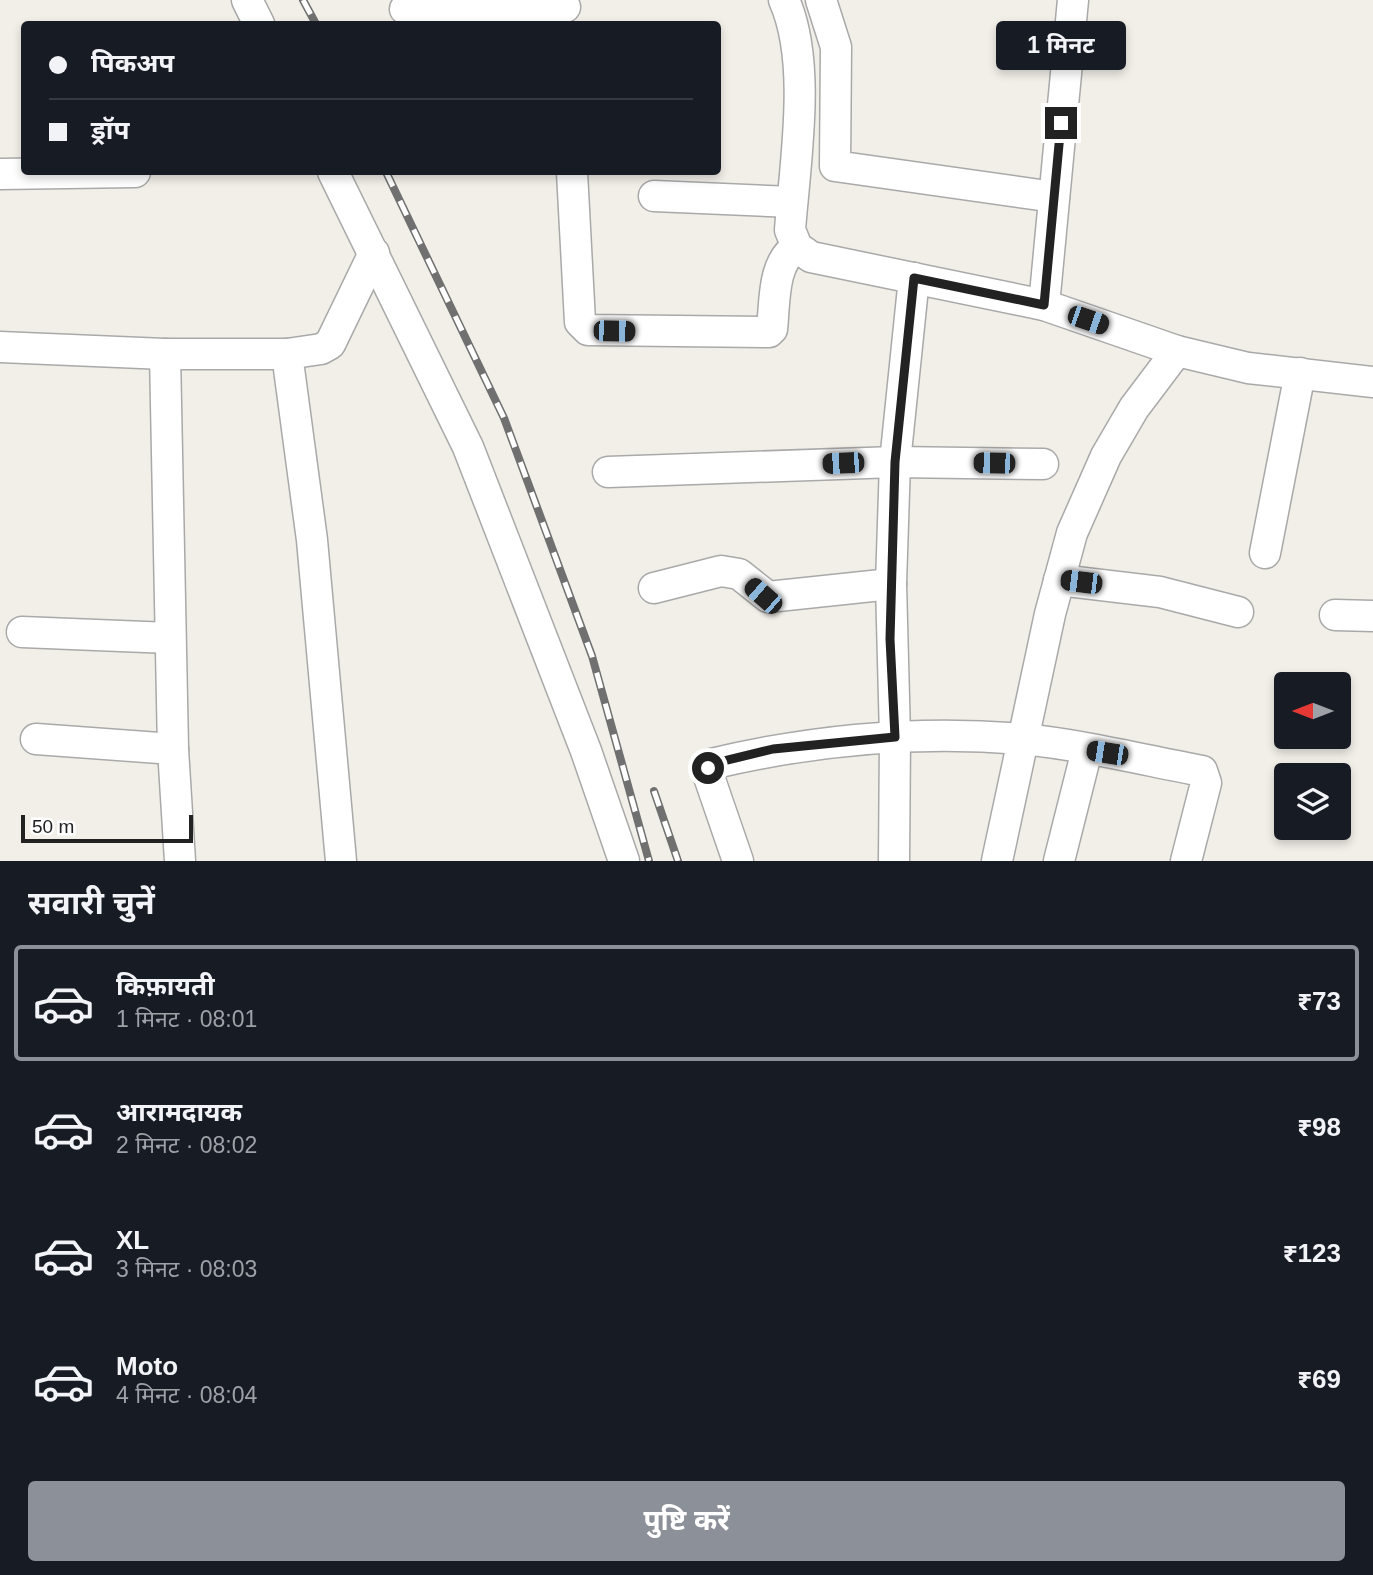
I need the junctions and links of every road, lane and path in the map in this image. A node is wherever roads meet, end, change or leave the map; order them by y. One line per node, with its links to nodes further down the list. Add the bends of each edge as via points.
1 (247, 0): 7 (street)
2 (783, 0): 14 (street, via 798,44)
3 (821, 0): 13 (street, via 836,47 835,166)
4 (1073, 0): 13 (street)
5 (405, 9): 6 (street)
6 (565, 11)
7 (258, 21)
8 (0, 174): 9 (street)
9 (21, 174)
10 (335, 175): 16 (street)
11 (572, 175): 15 (street, via 580,322 589,330 769,332 780,266)
12 (654, 196): 14 (street)
13 (1054, 197): 18 (street)
14 (792, 202): 15 (street, via 790,230)
15 (797, 247): 17 (street, via 811,257)
16 (374, 253): 22 (street, via 330,344); 44 (street, via 468,447)
17 (914, 278): 18 (street); 25 (street)
18 (1044, 305): 20 (street)
19 (0, 347): 21 (street)
20 (1177, 351): 23 (street, via 1248,368); 29 (street, via 1134,408 1106,456 1072,533)
21 (165, 354): 22 (street); 36 (street)
22 (287, 354): 43 (street, via 312,540)
23 (1300, 373): 24 (street); 28 (street)
24 (1373, 382)
25 (895, 462): 26 (street); 27 (street); 30 (street)
26 (1044, 464)
27 (608, 471)
28 (1265, 553)
29 (1059, 580): 32 (street, via 1160,592); 39 (street)
30 (891, 584): 31 (street, via 768,597 739,574 721,571); 37 (street)
31 (654, 588)
32 (1238, 612)
33 (1335, 615): 34 (street)
34 (1373, 616)
35 (22, 632): 36 (street)
36 (170, 638): 40 (street)
37 (895, 737): 39 (street); 45 (street, via 773,749 711,764 707,771); 46 (street)
38 (36, 739): 40 (street)
39 (1024, 739): 41 (street); 47 (street)
40 (173, 749): 42 (street)
41 (1087, 750): 48 (street); 49 (street, via 1202,771 1206,783)
42 (180, 861)
43 (341, 861)
44 (624, 861)
45 (738, 861)
46 (894, 861)
47 (997, 861)
48 (1059, 861)
49 (1186, 861)

